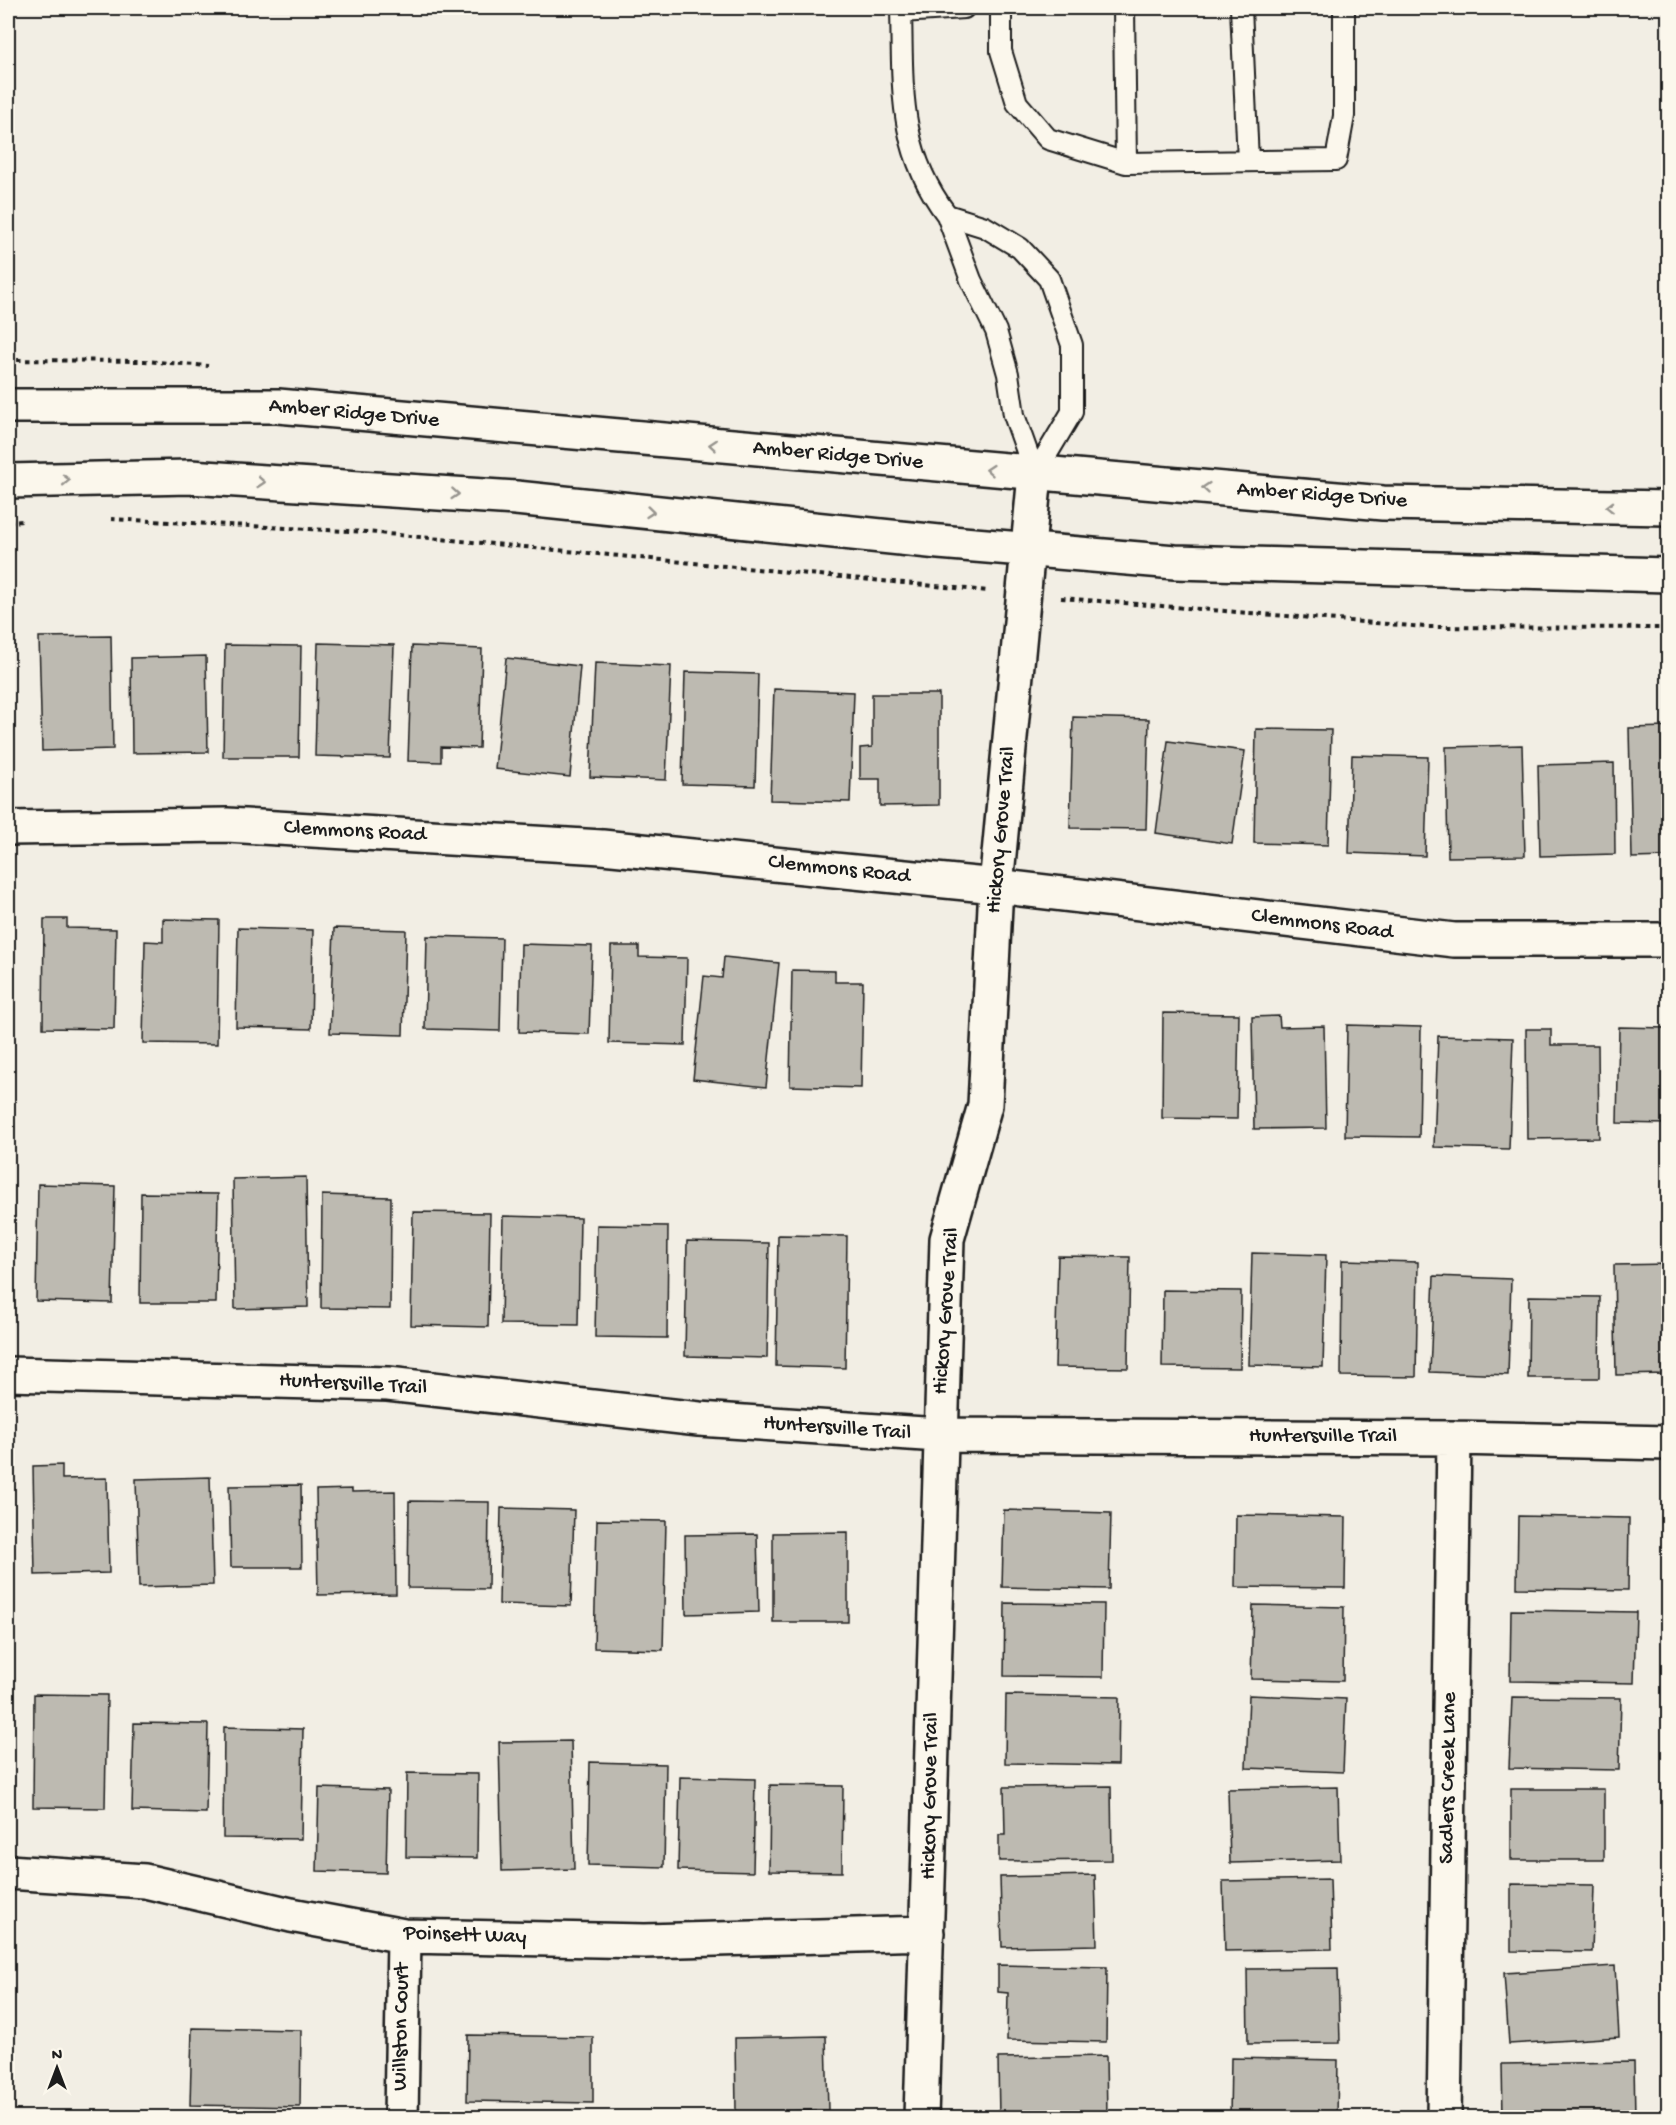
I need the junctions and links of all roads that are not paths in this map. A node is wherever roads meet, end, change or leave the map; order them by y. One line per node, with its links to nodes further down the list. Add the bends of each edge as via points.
1 (964, 8): 6 (lane)
2 (1001, 8): 8 (lane, via 1001,51 1017,103 1048,139)
3 (1124, 8): 8 (lane)
4 (1241, 8): 7 (lane)
5 (1344, 8): 7 (lane, via 1344,116 1336,160)
6 (901, 10): 9 (lane, via 901,94 910,139 920,172)
7 (1248, 161): 8 (lane)
8 (1126, 163)
9 (947, 215): 11 (lane, via 971,280 996,331 1014,415); 11 (lane, via 985,227 1020,248 1049,279 1072,345 1072,412)
10 (8, 406): 11 (street, Amber Ridge Drive, one-way to 10, via 278,406)
11 (1035, 474): 13 (street, Amber Ridge Drive, one-way to 11, via 1383,503); 14 (street, Hickory Grove Trail)
12 (8, 481): 14 (street, one-way to 14, via 190,477 516,498)
13 (1668, 508)
14 (1028, 550): 15 (street, via 1175,562); 17 (street, Hickory Grove Trail)
15 (1668, 575)
16 (8, 828): 17 (street, Clemmons Road, via 227,825 591,846)
17 (996, 886): 18 (street, Clemmons Road, via 1454,940); 20 (street, Hickory Grove Trail, via 985,1105 947,1239)
18 (1668, 940)
19 (8, 1374): 20 (street, Huntersville Trail, via 387,1384 699,1419)
20 (939, 1435): 21 (street, Huntersville Trail); 24 (street, Hickory Grove Trail)
21 (1454, 1438): 22 (street, Huntersville Trail); 28 (street, Sadlers Creek Lane)
22 (1668, 1443)
23 (8, 1872): 25 (street, Poinsett Way, via 145,1881)
24 (927, 1933): 25 (street, Poinsett Way, via 645,1941); 27 (street, Hickory Grove Trail)
25 (404, 1936): 26 (street, Willston Court)
26 (401, 2118)
27 (921, 2118)
28 (1444, 2118)

